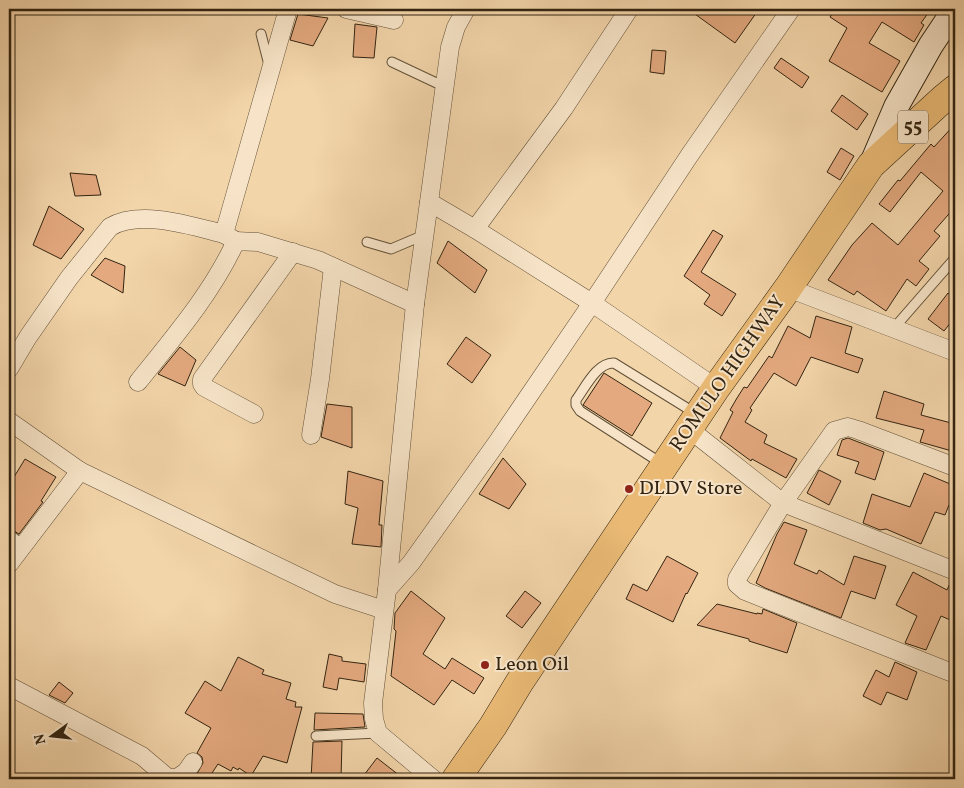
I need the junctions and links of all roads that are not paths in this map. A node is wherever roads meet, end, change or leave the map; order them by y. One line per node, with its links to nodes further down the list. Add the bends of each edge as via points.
1 (288, 9): 10 (street)
2 (346, 9): 7 (street)
3 (466, 9): 11 (street, via 450,47)
4 (629, 9): 15 (street, via 564,108)
5 (791, 9): 23 (street)
6 (955, 9): 13 (main road, via 896,107)
7 (394, 20)
8 (261, 34): 10 (lane)
9 (392, 62): 11 (lane)
10 (271, 70): 17 (street)
11 (445, 87): 14 (street)
12 (955, 89): 13 (highway, ROMULO HIGHWAY / 55)
13 (871, 165): 22 (highway, ROMULO HIGHWAY / 55)
14 (429, 202): 15 (street); 16 (street)
15 (475, 229): 23 (street)
16 (425, 235): 18 (lane, via 391,249); 24 (street)
17 (230, 238): 19 (street); 27 (street, via 194,227 150,220 128,220 110,227 69,278); 28 (street, via 227,261 189,317)
18 (366, 242)
19 (293, 252): 21 (street); 30 (street, via 202,379 204,387)
20 (955, 258): 25 (lane)
21 (334, 267): 24 (street); 33 (street)
22 (788, 288): 25 (street); 29 (highway, ROMULO HIGHWAY / 55)
23 (592, 303): 29 (street); 42 (street, via 411,564)
24 (415, 304): 42 (street)
25 (894, 328): 26 (street)
26 (955, 352)
27 (9, 369)
28 (138, 382)
29 (716, 388): 32 (highway, ROMULO HIGHWAY / 55)
30 (254, 414)
31 (9, 421): 36 (street)
32 (693, 422): 34 (highway, ROMULO HIGHWAY / 55); 34 (lane, via 614,363 600,368 576,400 580,411); 37 (street)
33 (311, 435)
34 (664, 465): 50 (highway, ROMULO HIGHWAY / 55)
35 (955, 467): 37 (street, via 858,430 841,428 834,431)
36 (80, 471): 39 (street); 43 (street, via 335,594)
37 (783, 503): 41 (street); 44 (street, via 737,579 741,588)
38 (9, 534): 39 (lane)
39 (23, 545): 40 (street)
40 (9, 564)
41 (955, 571)
42 (387, 590): 43 (street)
43 (384, 610): 46 (street, via 373,703)
44 (955, 674)
45 (9, 686): 48 (street, via 142,756 168,778 177,778)
46 (378, 733): 47 (lane); 49 (street)
47 (316, 736)
48 (193, 762)
49 (433, 779)
50 (456, 779)

